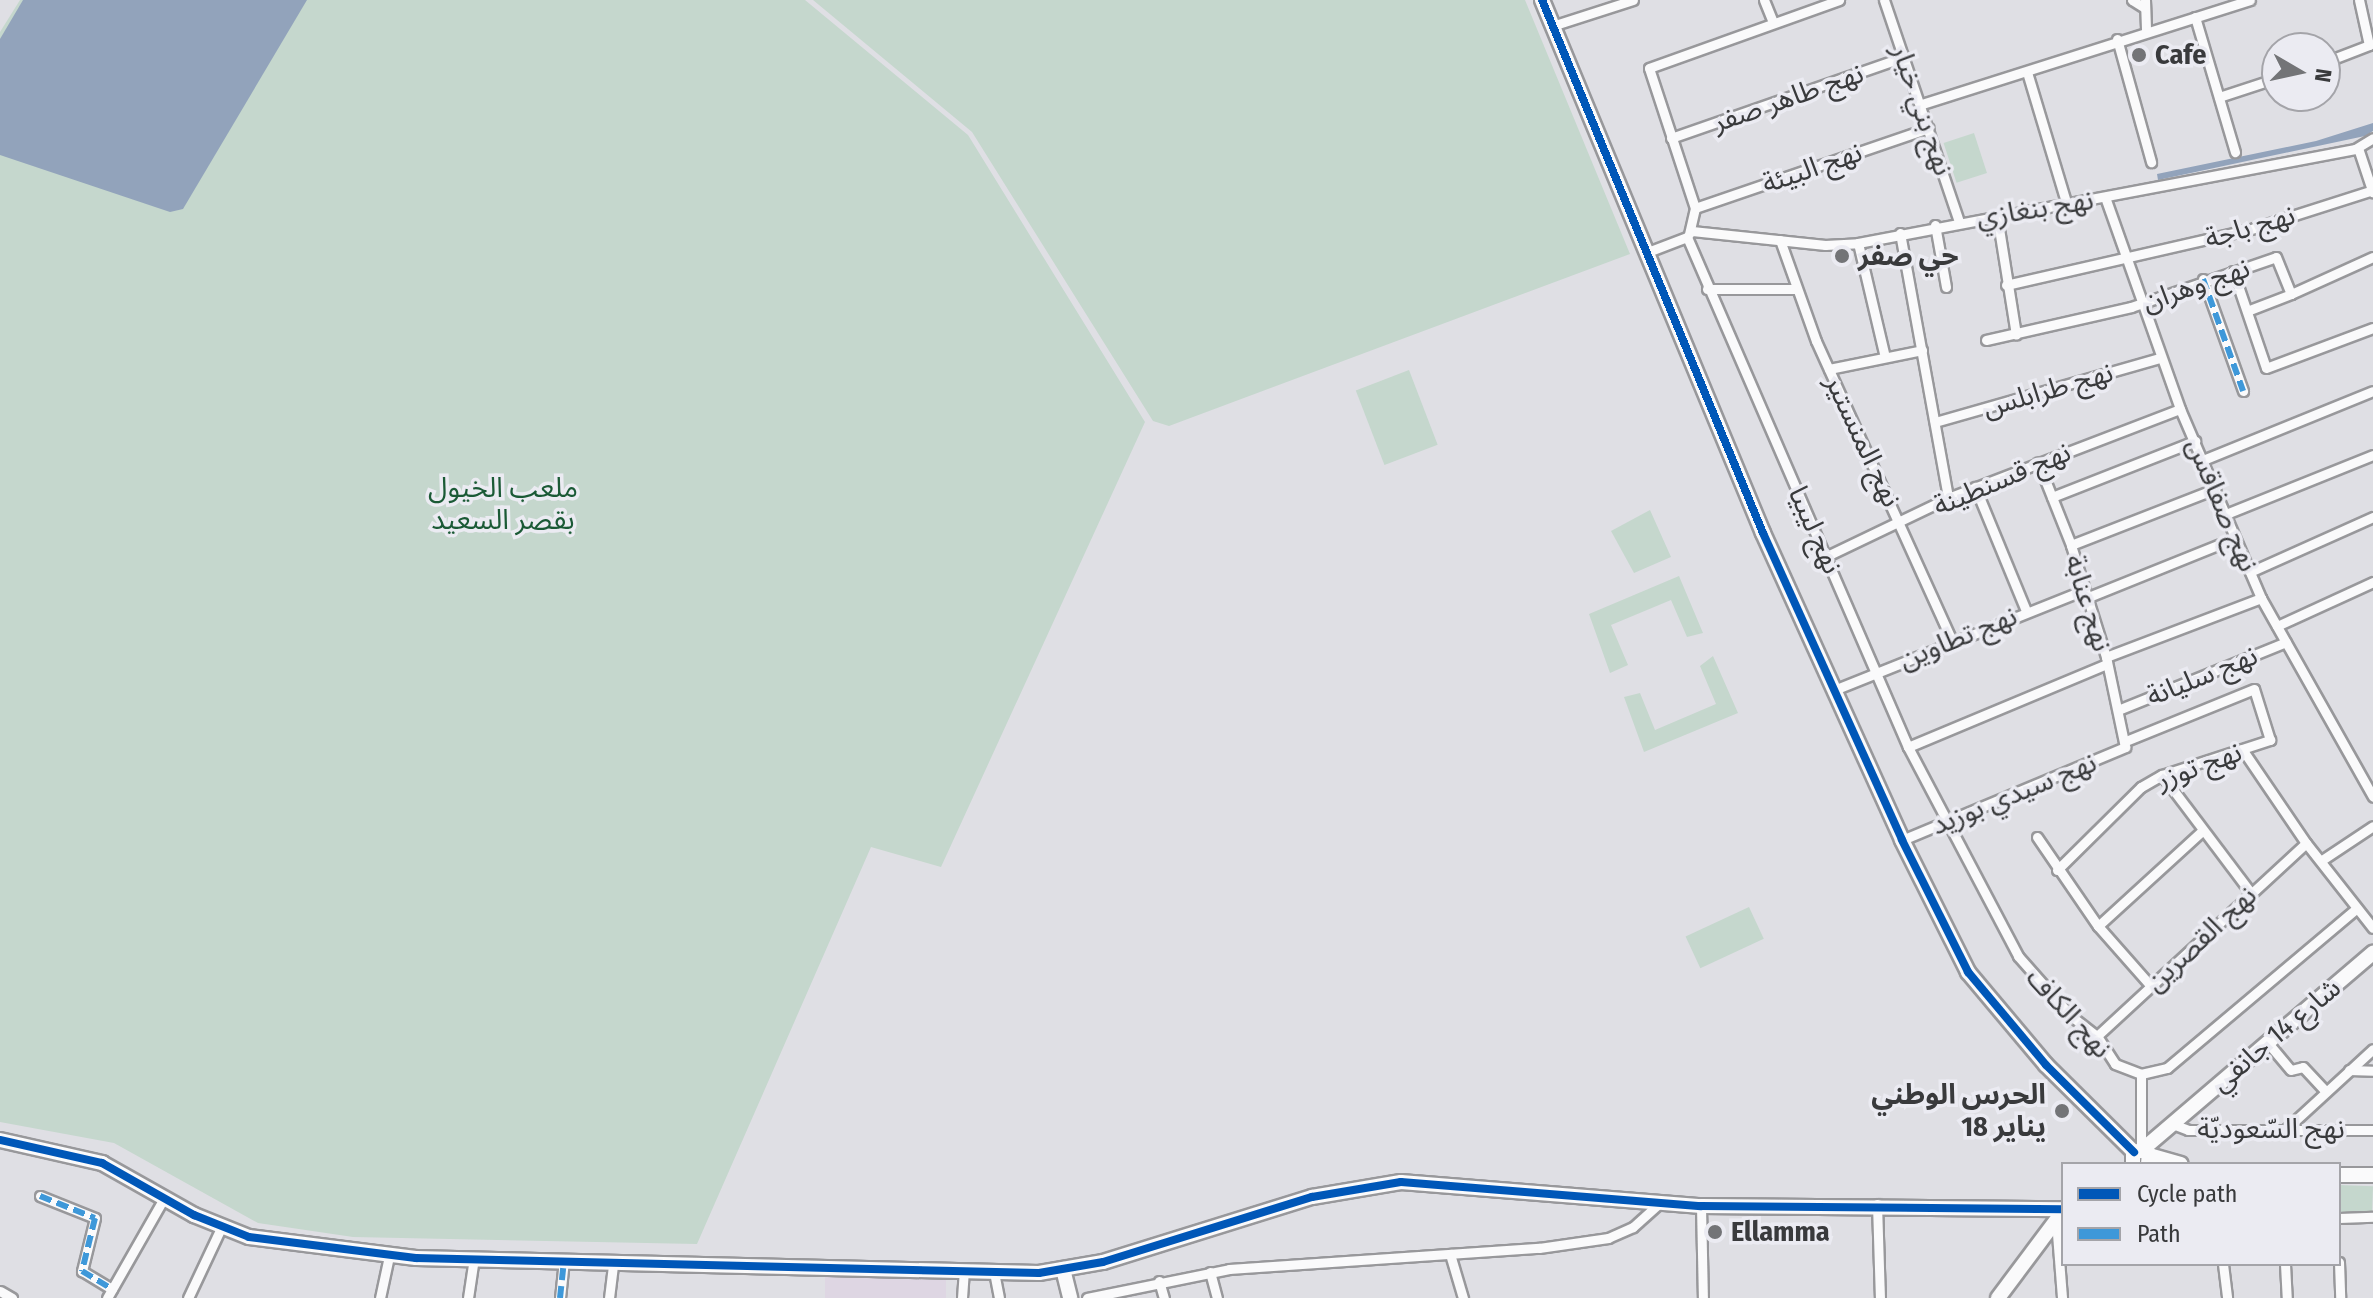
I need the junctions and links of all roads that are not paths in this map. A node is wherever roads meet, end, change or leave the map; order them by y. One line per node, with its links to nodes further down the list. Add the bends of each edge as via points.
1 (1542, 0): 13 (street)
2 (1633, 0): 13 (street)
3 (1764, 0): 12 (street)
4 (1839, 0): 12 (street)
5 (1884, 0): 17 (street, نهج بني خيار)
6 (2132, 0): 10 (street)
7 (2250, 0): 9 (street)
8 (2359, 0): 16 (street, via 2369,45)
9 (2232, 3): 11 (street)
10 (2145, 4): 14 (street)
11 (2195, 17): 14 (street); 20 (street)
12 (1773, 22): 23 (street, via 1649,68)
13 (1552, 26): 39 (street)
14 (2146, 29): 15 (street)
15 (2117, 39): 18 (street); 27 (street)
16 (2341, 56)
17 (1904, 57): 21 (street, نهج بني خيار); 23 (street, نهج طاهر صفر)
18 (2027, 72): 21 (street); 30 (street)
19 (2261, 83): 20 (street)
20 (2219, 97): 26 (street)
21 (1922, 104): 22 (street, نهج بني خيار)
22 (1929, 128): 31 (street, نهج البيئة); 33 (street, نهج بني خيار)
23 (1671, 138): 31 (street)
24 (2373, 138): 25 (street, نهج بنغازي)
25 (2358, 148): 28 (street); 29 (street, نهج بنغازي)
26 (2235, 152)
27 (2151, 162)
28 (2373, 191): 41 (street, نهج باجة)
29 (2105, 197): 30 (street, نهج بنغازي); 41 (street, نهج صفاقس)
30 (2066, 202): 32 (street, نهج بنغازي)
31 (1695, 208): 36 (street)
32 (1997, 216): 33 (street, نهج بنغازي); 44 (street)
33 (1959, 221): 34 (street, نهج بنغازي)
34 (1935, 225): 35 (street, نهج بنغازي); 45 (street)
35 (1900, 233): 38 (street, نهج بنغازي); 54 (street)
36 (1689, 234): 37 (street, نهج بنغازي); 39 (street, نهج بنغازي); 46 (street, نهج ليبيا)
37 (1780, 240): 38 (street, نهج بنغازي); 47 (street, نهج المنستير)
38 (1858, 243): 55 (street)
39 (1645, 253): 87 (street)
40 (2373, 257): 48 (street, نهج وهران)
41 (2125, 260): 44 (street, نهج باجة); 49 (street, نهج صفاقس)
42 (2233, 271): 43 (street, نهج وهران); 48 (street, نهج وهران, via 2279,257); 50 (street)
43 (2203, 279): 49 (street, نهج وهران); 58 (street)
44 (2006, 285): 52 (street)
45 (1946, 287)
46 (1707, 289): 47 (street); 75 (street, نهج ليبيا)
47 (1794, 289): 57 (street, نهج المنستير)
48 (2291, 294): 50 (street)
49 (2140, 301): 52 (street, نهج وهران); 56 (street, نهج صفاقس)
50 (2247, 311): 51 (street, via 2266,368)
51 (2373, 328)
52 (2016, 334): 53 (street, نهج وهران)
53 (1986, 340)
54 (1922, 350): 55 (street); 61 (street)
55 (1885, 357): 57 (street)
56 (2160, 358): 60 (street, نهج صفاقس); 61 (street, نهج طرابلس)
57 (1829, 369): 72 (street, نهج المنستير)
58 (2243, 391)
59 (2373, 391): 64 (street)
60 (2180, 409): 62 (street, نهج صفاقس); 65 (street, نهج قسنطينة)
61 (1935, 422): 69 (street)
62 (2195, 441): 64 (street, نهج صفاقس); 68 (street)
63 (2373, 455): 70 (street)
64 (2203, 460): 67 (street, نهج صفاقس)
65 (2038, 462): 66 (street, نهج قسنطينة); 68 (street, نهج عنابة)
66 (1975, 487): 69 (street, نهج قسنطينة); 80 (street)
67 (2215, 489): 70 (street, نهج صفاقس); 74 (street)
68 (2052, 497): 74 (street, نهج عنابة)
69 (1948, 498): 72 (street, نهج قسنطينة)
70 (2226, 514): 73 (street, نهج صفاقس)
71 (2373, 517): 76 (street)
72 (1901, 523): 75 (street, نهج قسنطينة); 82 (street, نهج المنستير)
73 (2235, 538): 76 (street, نهج صفاقس); 78 (street, نهج تطاوين)
74 (2071, 545): 78 (street, نهج عنابة)
75 (1827, 556): 85 (street, نهج ليبيا)
76 (2250, 572): 79 (street, نهج صفاقس)
77 (2373, 582): 81 (street)
78 (2085, 594): 80 (street, نهج تطاوين); 84 (street, نهج عنابة)
79 (2261, 598): 81 (street, نهج صفاقس); 84 (street)
80 (2026, 611): 82 (street, نهج تطاوين)
81 (2277, 626): 83 (street, نهج صفاقس)
82 (1951, 639): 85 (street, نهج تطاوين)
83 (2286, 642): 88 (street, نهج سليانة); 93 (street, نهج صفاقس)
84 (2106, 661): 88 (street, نهج عنابة); 90 (street)
85 (1876, 671): 87 (street, نهج تطاوين); 90 (street, نهج ليبيا)
86 (2254, 689): 89 (street, نهج سيدي بوزيد); 91 (street, نهج توزر, via 2270,742)
87 (1834, 690): 98 (street)
88 (2118, 710): 89 (street, نهج عنابة)
89 (2126, 744): 94 (street, نهج سيدي بوزيد)
90 (1908, 747): 94 (street, نهج ليبيا)
91 (2242, 749): 92 (street, نهج توزر); 99 (street)
92 (2162, 775): 96 (street); 101 (street, نهج توزر, via 2141,787)
93 (2373, 797)
94 (1948, 821): 98 (street, نهج سيدي بوزيد); 108 (street, نهج الكاف, via 2018,956 2071,1016)
95 (2373, 826): 100 (street)
96 (2202, 831): 102 (street); 104 (street)
97 (2037, 837): 101 (street)
98 (1902, 840): 119 (street, via 1981,990 2046,1065)
99 (2306, 843): 100 (street); 102 (street, نهج القصرين)
100 (2322, 860): 103 (street)
101 (2057, 870): 104 (street)
102 (2251, 893): 107 (street, نهج القصرين)
103 (2357, 908): 105 (street); 113 (street, نهج الكاف, via 2180,1058 2160,1071)
104 (2098, 926): 107 (street)
105 (2373, 928)
106 (2373, 953): 109 (street, شارع 14 جانفي)
107 (2150, 985): 108 (street, نهج القصرين)
108 (2097, 1036): 113 (street, نهج الكاف, via 2115,1064)
109 (2268, 1043): 114 (street, via 2291,1070 2303,1067); 115 (street, شارع 14 جانفي)
110 (2373, 1049): 111 (street)
111 (2349, 1070): 112 (street); 114 (street)
112 (2373, 1071)
113 (2141, 1074): 119 (street)
114 (2325, 1091): 116 (street)
115 (2174, 1122): 116 (street, نهج السّعوديّة, via 2188,1130); 119 (street, شارع 14 جانفي)
116 (2286, 1129): 117 (street, نهج السّعوديّة)
117 (2373, 1130)
118 (0, 1140): 124 (street, via 91,1158)
119 (2139, 1156): 120 (street)
120 (2170, 1162)
121 (2341, 1175): 122 (street)
122 (2373, 1175)
123 (40, 1196): 148 (street, via 95,1218 82,1271)
124 (164, 1198): 131 (street); 148 (street)
125 (1660, 1202): 127 (street); 132 (street, via 1633,1227 1608,1238); 142 (street, via 1401,1182 1312,1197 1103,1262)
126 (1877, 1204): 127 (street); 130 (street); 163 (street)
127 (1701, 1206): 162 (street)
128 (2373, 1217): 129 (street)
129 (2341, 1218)
130 (2060, 1220): 135 (street); 165 (street)
131 (221, 1228): 133 (street, via 280,1243); 150 (street)
132 (1450, 1254): 145 (street); 161 (street)
133 (389, 1256): 134 (street); 151 (street)
134 (474, 1258): 136 (street); 152 (street)
135 (2061, 1259)
136 (564, 1260): 137 (street); 153 (street)
137 (613, 1263): 143 (street); 154 (street)
138 (2061, 1266): 166 (street)
139 (2223, 1266): 167 (street)
140 (2285, 1266): 168 (street)
141 (2339, 1266): 169 (street)
142 (1063, 1269): 144 (street); 157 (street)
143 (964, 1271): 144 (street); 155 (street)
144 (994, 1272): 156 (street)
145 (1210, 1272): 146 (street); 160 (street)
146 (1159, 1281): 158 (street); 159 (street)
147 (0, 1291): 149 (street)
148 (110, 1294)
149 (12, 1298)
150 (188, 1298)
151 (380, 1298)
152 (468, 1298)
153 (560, 1298)
154 (609, 1298)
155 (962, 1298)
156 (999, 1298)
157 (1070, 1298)
158 (1087, 1298)
159 (1164, 1298)
160 (1217, 1298)
161 (1463, 1298)
162 (1703, 1298)
163 (1880, 1298)
164 (1986, 1298): 165 (street)
165 (1998, 1298)
166 (2062, 1298)
167 (2227, 1298)
168 (2287, 1298)
169 (2340, 1298)

